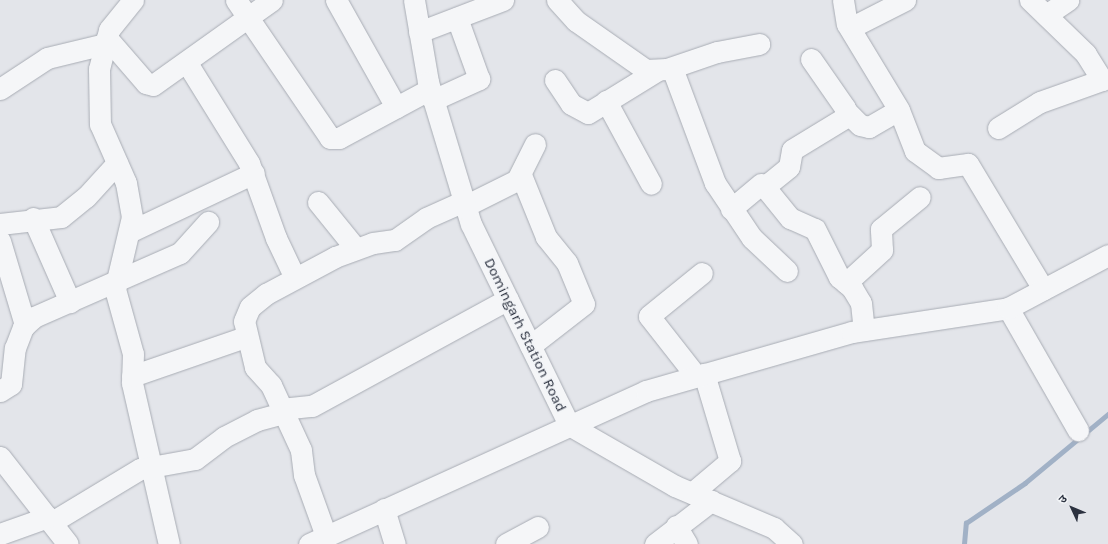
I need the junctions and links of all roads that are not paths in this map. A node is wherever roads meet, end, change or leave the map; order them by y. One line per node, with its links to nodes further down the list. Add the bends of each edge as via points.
1 (133, 0): 17 (street, via 109,30)
2 (236, 0): 14 (street)
3 (272, 0): 14 (street)
4 (336, 0): 26 (street)
5 (414, 0): 16 (street, Domingarh Station Road)
6 (503, 0): 13 (street)
7 (558, 0): 21 (street, via 576,21 646,70)
8 (843, 0): 15 (street, via 844,16)
9 (905, 0): 15 (street)
10 (1030, 0): 12 (street)
11 (1068, 0): 12 (street)
12 (1046, 15): 29 (street, via 1086,54 1102,80 1040,102)
13 (457, 18): 16 (street); 24 (street, via 479,79)
14 (248, 19): 20 (street); 26 (street, via 330,138 338,138)
15 (850, 28): 27 (street)
16 (419, 32): 24 (street, Domingarh Station Road)
17 (106, 41): 20 (street, via 146,83 161,83); 23 (street, via 47,58); 31 (street, via 99,69 100,124)
18 (760, 44): 21 (street, via 717,52)
19 (811, 60): 28 (street)
20 (187, 63): 32 (street)
21 (665, 69): 25 (street); 39 (street, via 716,183)
22 (555, 80): 25 (street, via 571,104 582,112 588,113)
23 (0, 89)
24 (432, 95): 26 (street); 38 (street, Domingarh Station Road)
25 (606, 101): 34 (street)
26 (396, 107)
27 (898, 110): 28 (street, via 869,128 860,125); 52 (street, via 911,145 933,166 968,164)
28 (847, 112): 51 (street, via 846,117 792,150 789,167 768,187 790,218 815,229 839,277)
29 (998, 128)
30 (535, 144): 33 (street)
31 (117, 163): 40 (street, via 61,217); 43 (street, via 126,183 132,217)
32 (254, 173): 43 (street); 49 (street, via 276,238)
33 (521, 175): 38 (street); 59 (street, via 546,237 570,268 584,304)
34 (651, 184)
35 (761, 184): 39 (street)
36 (920, 198): 51 (street, via 881,229 882,250)
37 (318, 202): 45 (street)
38 (465, 203): 45 (street, via 426,218 395,240); 53 (street, Domingarh Station Road)
39 (732, 209): 47 (street, via 761,248 770,252)
40 (33, 218): 42 (street); 54 (street)
41 (208, 222): 50 (street, via 180,253)
42 (0, 224)
43 (129, 232): 50 (street)
44 (0, 241): 56 (street)
45 (356, 249): 49 (street)
46 (1108, 255): 52 (street)
47 (787, 271)
48 (702, 273): 60 (street, via 649,316)
49 (295, 278): 58 (street, via 250,307 244,321)
50 (118, 280): 54 (street); 61 (street, via 115,289 134,354)
51 (846, 283): 57 (street, via 861,303)
52 (1043, 290): 55 (street)
53 (508, 300): 59 (street, Domingarh Station Road); 63 (street, via 312,406)
54 (70, 302): 56 (street, via 34,317)
55 (1008, 308): 57 (street); 65 (street)
56 (25, 325): 62 (street, via 15,348 11,384)
57 (864, 330): 60 (street)
58 (246, 337): 61 (street); 63 (street, via 255,367 271,385)
59 (530, 346): 64 (street, Domingarh Station Road)
60 (700, 375): 64 (street, via 646,391); 68 (street, via 730,461)
61 (132, 376): 67 (street)
62 (0, 391)
63 (282, 411): 67 (street, via 237,430 195,459); 75 (street, via 301,450)
64 (569, 425): 68 (street, Domingarh Station Road); 70 (street)
65 (1078, 430)
66 (0, 457): 71 (street)
67 (152, 469): 71 (street, via 140,469); 77 (street)
68 (692, 493): 69 (street, Domingarh Station Road)
69 (711, 501): 72 (street); 82 (street, Domingarh Station Road, via 774,528)
70 (384, 509): 75 (street); 78 (street)
71 (50, 519): 74 (street); 76 (street)
72 (676, 526): 80 (street); 81 (street)
73 (538, 527): 79 (street)
74 (0, 534)
75 (318, 540)
76 (68, 544)
77 (169, 544)
78 (395, 544)
79 (506, 544)
80 (655, 544)
81 (686, 544)
82 (792, 544)

